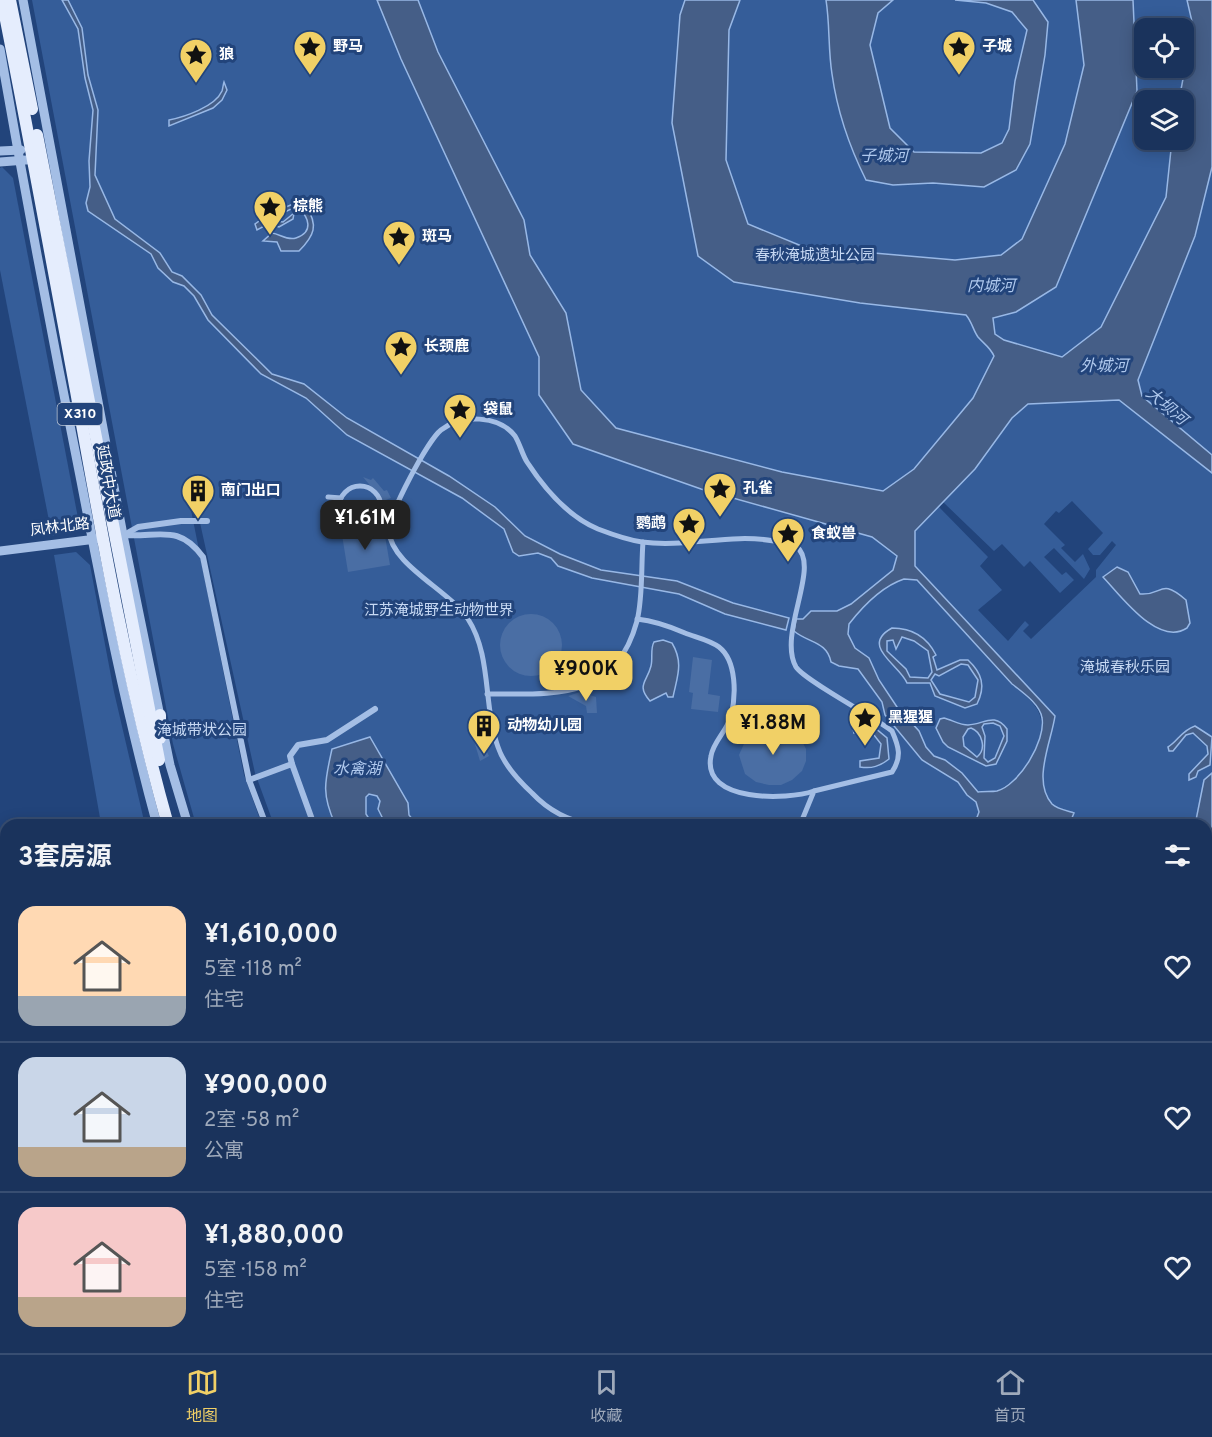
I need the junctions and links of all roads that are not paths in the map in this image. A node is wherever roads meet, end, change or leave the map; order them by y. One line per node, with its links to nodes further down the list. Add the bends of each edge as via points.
1 (2, 0): 7 (main road, 延政中大道 / X310)
2 (10, 0): 7 (main road, 延政中大道 / X310)
3 (22, 0): 7 (street)
4 (0, 49): 5 (street)
5 (18, 150): 6 (street); 7 (street); 8 (street)
6 (0, 151)
7 (42, 154): 8 (street); 15 (main road, 延政中大道 / X310)
8 (20, 161): 9 (street); 15 (street)
9 (0, 162)
10 (328, 497): 11 (street)
11 (341, 498): 12 (street, via 352,488 366,487 378,496); 12 (street, via 341,516 350,526 370,526)
12 (380, 512): 13 (street)
13 (391, 515): 16 (street, via 423,453 441,429 466,419 492,420 514,435 526,461 557,500 596,528); 19 (street, via 390,537 401,558 470,622 478,642)
14 (207, 521): 15 (street, via 138,527)
15 (108, 537): 17 (street, 凤林北路); 21 (street); 22 (main road, 延政中大道 / X310); 24 (street, via 175,535 192,543 203,557); 26 (street, via 140,763); 27 (main road, 延政中大道 / X310, via 151,764)
16 (643, 542): 18 (street); 25 (street, via 751,536 794,544 804,554 806,569 792,623 790,649 797,669 892,731 899,761 891,772)
17 (0, 551)
18 (637, 619): 19 (street, via 626,653 601,679 562,691); 25 (street, via 656,621 717,646 727,655 733,689 731,713 727,729 711,754 710,765 722,785 747,795 780,798)
19 (487, 694): 32 (street, via 498,750 517,779 541,803)
20 (375, 709): 23 (street, via 327,740 298,745 290,756)
21 (160, 715): 22 (main road); 29 (street)
22 (159, 763): 28 (main road, 延政中大道 / X310)
23 (292, 764): 24 (street); 31 (street)
24 (249, 780): 30 (street)
25 (814, 790): 33 (street)
26 (156, 819)
27 (166, 819)
28 (174, 819)
29 (186, 819)
30 (264, 819)
31 (312, 819)
32 (570, 819)
33 (802, 819)

